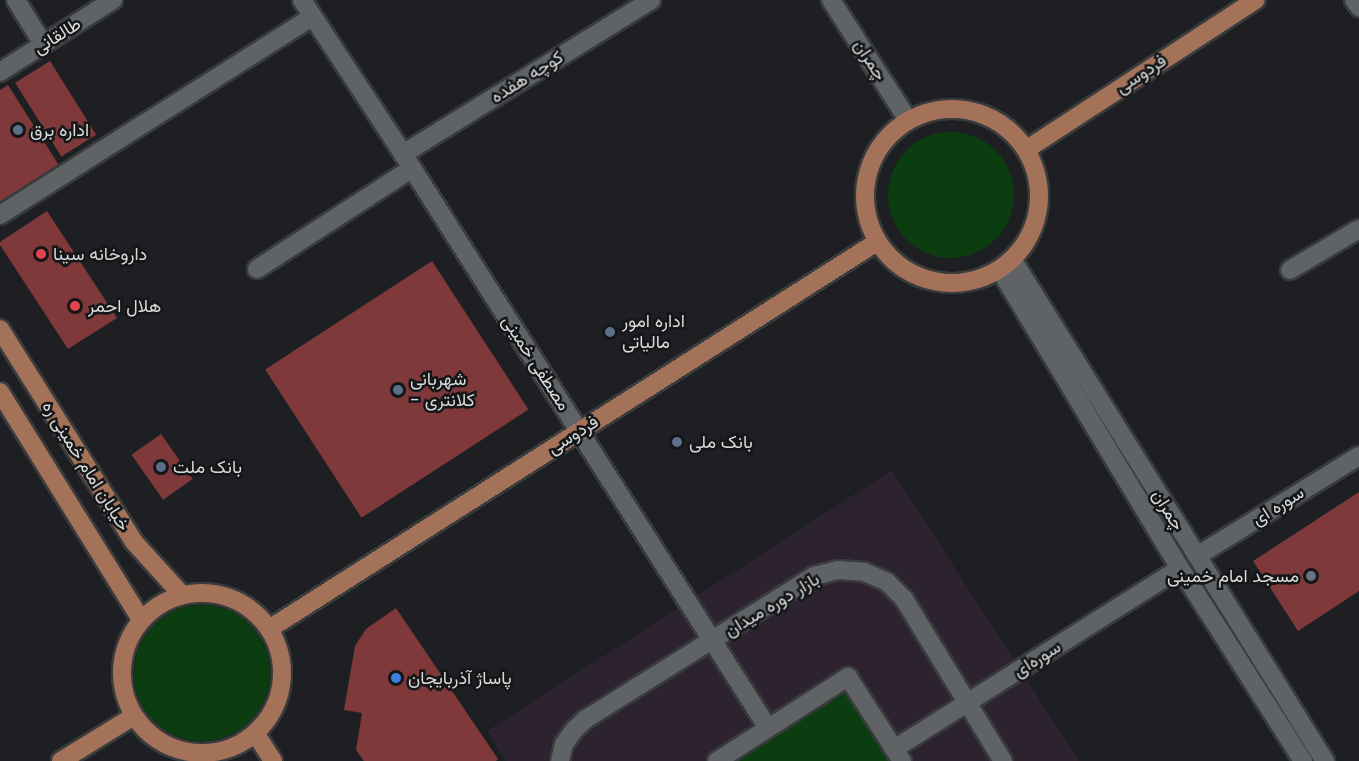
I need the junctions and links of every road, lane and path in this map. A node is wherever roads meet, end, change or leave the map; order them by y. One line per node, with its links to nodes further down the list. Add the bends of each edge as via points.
1 (16, 0): 10 (street)
2 (113, 0): 10 (street, طالقانی)
3 (302, 0): 9 (street, مصطفی خمینی)
4 (651, 0): 14 (street, کوچه هفده)
5 (831, 0): 12 (street, چمران)
6 (1256, 0): 13 (main road, فردوسی)
7 (1354, 0): 8 (street)
8 (1359, 7)
9 (312, 17): 14 (street, مصطفی خمینی); 15 (street)
10 (43, 44): 11 (street, طالقانی)
11 (0, 72)
12 (908, 120): 13 (main road, via 931,110 958,108 985,114 1009,128); 17 (main road, via 885,140 870,164 864,190 867,218)
13 (1027, 148): 18 (main road, via 1038,174 1040,201 1034,228 1020,252)
14 (407, 161): 19 (street, کوچه هفده); 23 (street, مصطفی خمینی)
15 (0, 215)
16 (1359, 229): 20 (street)
17 (877, 242): 18 (main road, via 896,264 920,278 946,284 974,281); 23 (main road, فردوسی)
18 (1006, 265): 25 (street, چمران); 26 (street, چمران)
19 (257, 268)
20 (1290, 270)
21 (0, 329): 27 (main road, خیابان امام خمینی ره, via 134,542)
22 (0, 392): 28 (main road, خیابان امام خمینی ره)
23 (580, 431): 29 (main road, فردوسی); 30 (street, مصطفی خمینی)
24 (1359, 456): 25 (street, سوره ای)
25 (1197, 556): 43 (street, چمران)
26 (1180, 568): 31 (street, سوره‌ای); 42 (street, چمران)
27 (182, 596): 28 (main road); 29 (main road, via 207,593 232,598 254,611)
28 (141, 619): 32 (main road, via 131,634 121,676)
29 (269, 629): 34 (main road, via 279,651 279,696)
30 (713, 640): 31 (street, بازار دوره میدان, via 814,576 838,570 864,572 886,582 904,599); 33 (street, مصطفی خمینی); 39 (street, بازار دوره میدان, via 586,719 564,744)
31 (968, 703): 35 (street, سوره‌ای); 41 (street, بازار دوره میدان)
32 (134, 716): 36 (main road, via 151,735 172,748); 37 (main road)
33 (768, 728): 35 (street, via 848,677); 40 (street)
34 (255, 733): 36 (main road); 38 (main road)
35 (898, 755)
36 (226, 756)
37 (61, 761)
38 (273, 761)
39 (560, 761)
40 (717, 761)
41 (1003, 761)
42 (1303, 761)
43 (1325, 761)

